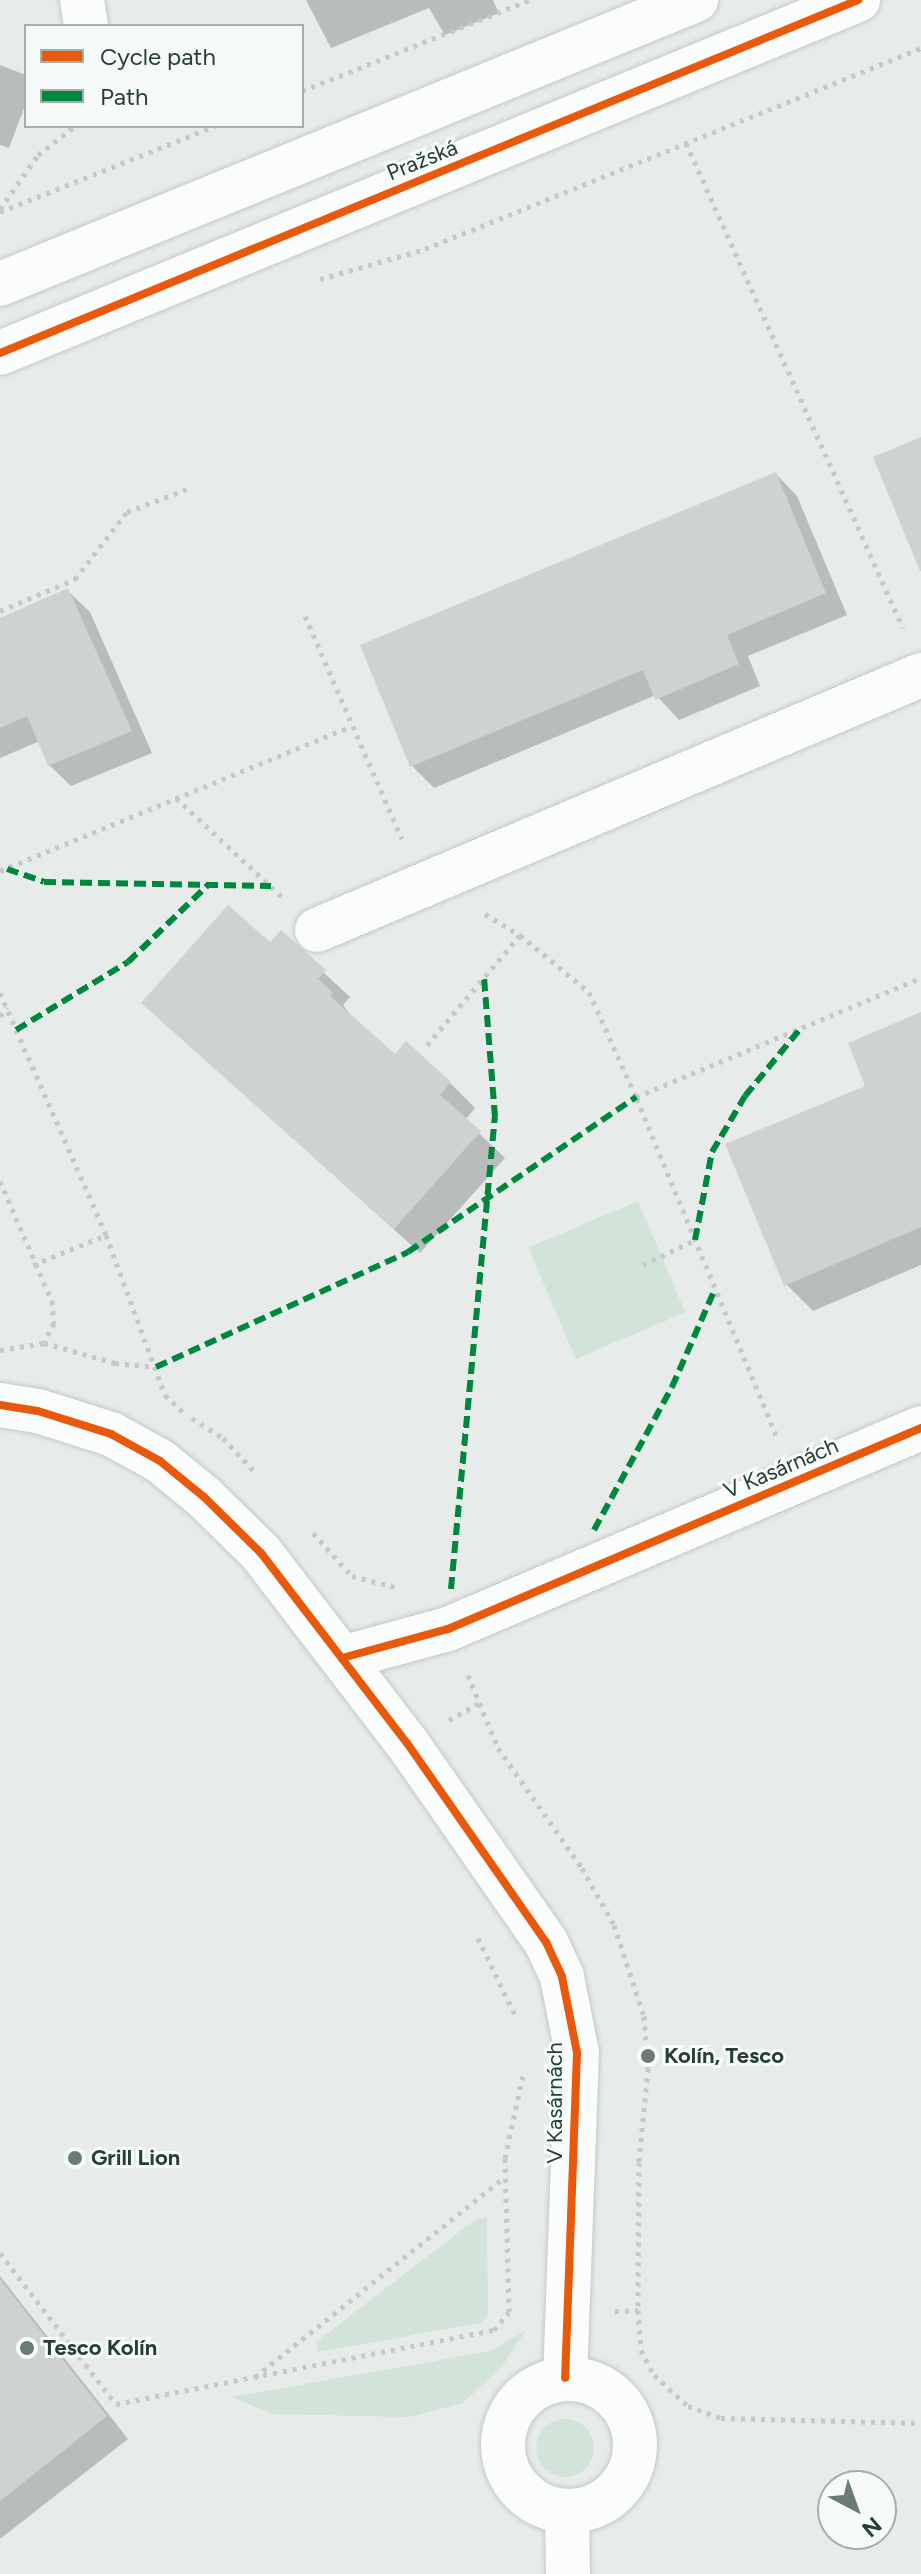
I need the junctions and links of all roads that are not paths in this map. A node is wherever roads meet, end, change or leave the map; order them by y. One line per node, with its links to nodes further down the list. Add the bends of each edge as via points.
1 (82, 0): 4 (street)
2 (696, 0): 5 (street, Pražská)
3 (858, 0): 6 (street, Pražská)
4 (86, 24)
5 (0, 284)
6 (0, 353)
7 (914, 658): 8 (street)
8 (317, 930)
9 (0, 1405): 11 (street, V Kasárnách, via 111,1434 160,1461 261,1553)
10 (921, 1428): 11 (street, V Kasárnách, via 448,1629)
11 (342, 1658): 12 (street, V Kasárnách, via 515,1891 562,1977 577,2053)
12 (565, 2378): 13 (street, via 545,2383 513,2409 503,2449 517,2486 531,2499); 13 (street, via 605,2389 625,2411 636,2439 625,2482 590,2508)
13 (567, 2511): 14 (street)
14 (568, 2574)

